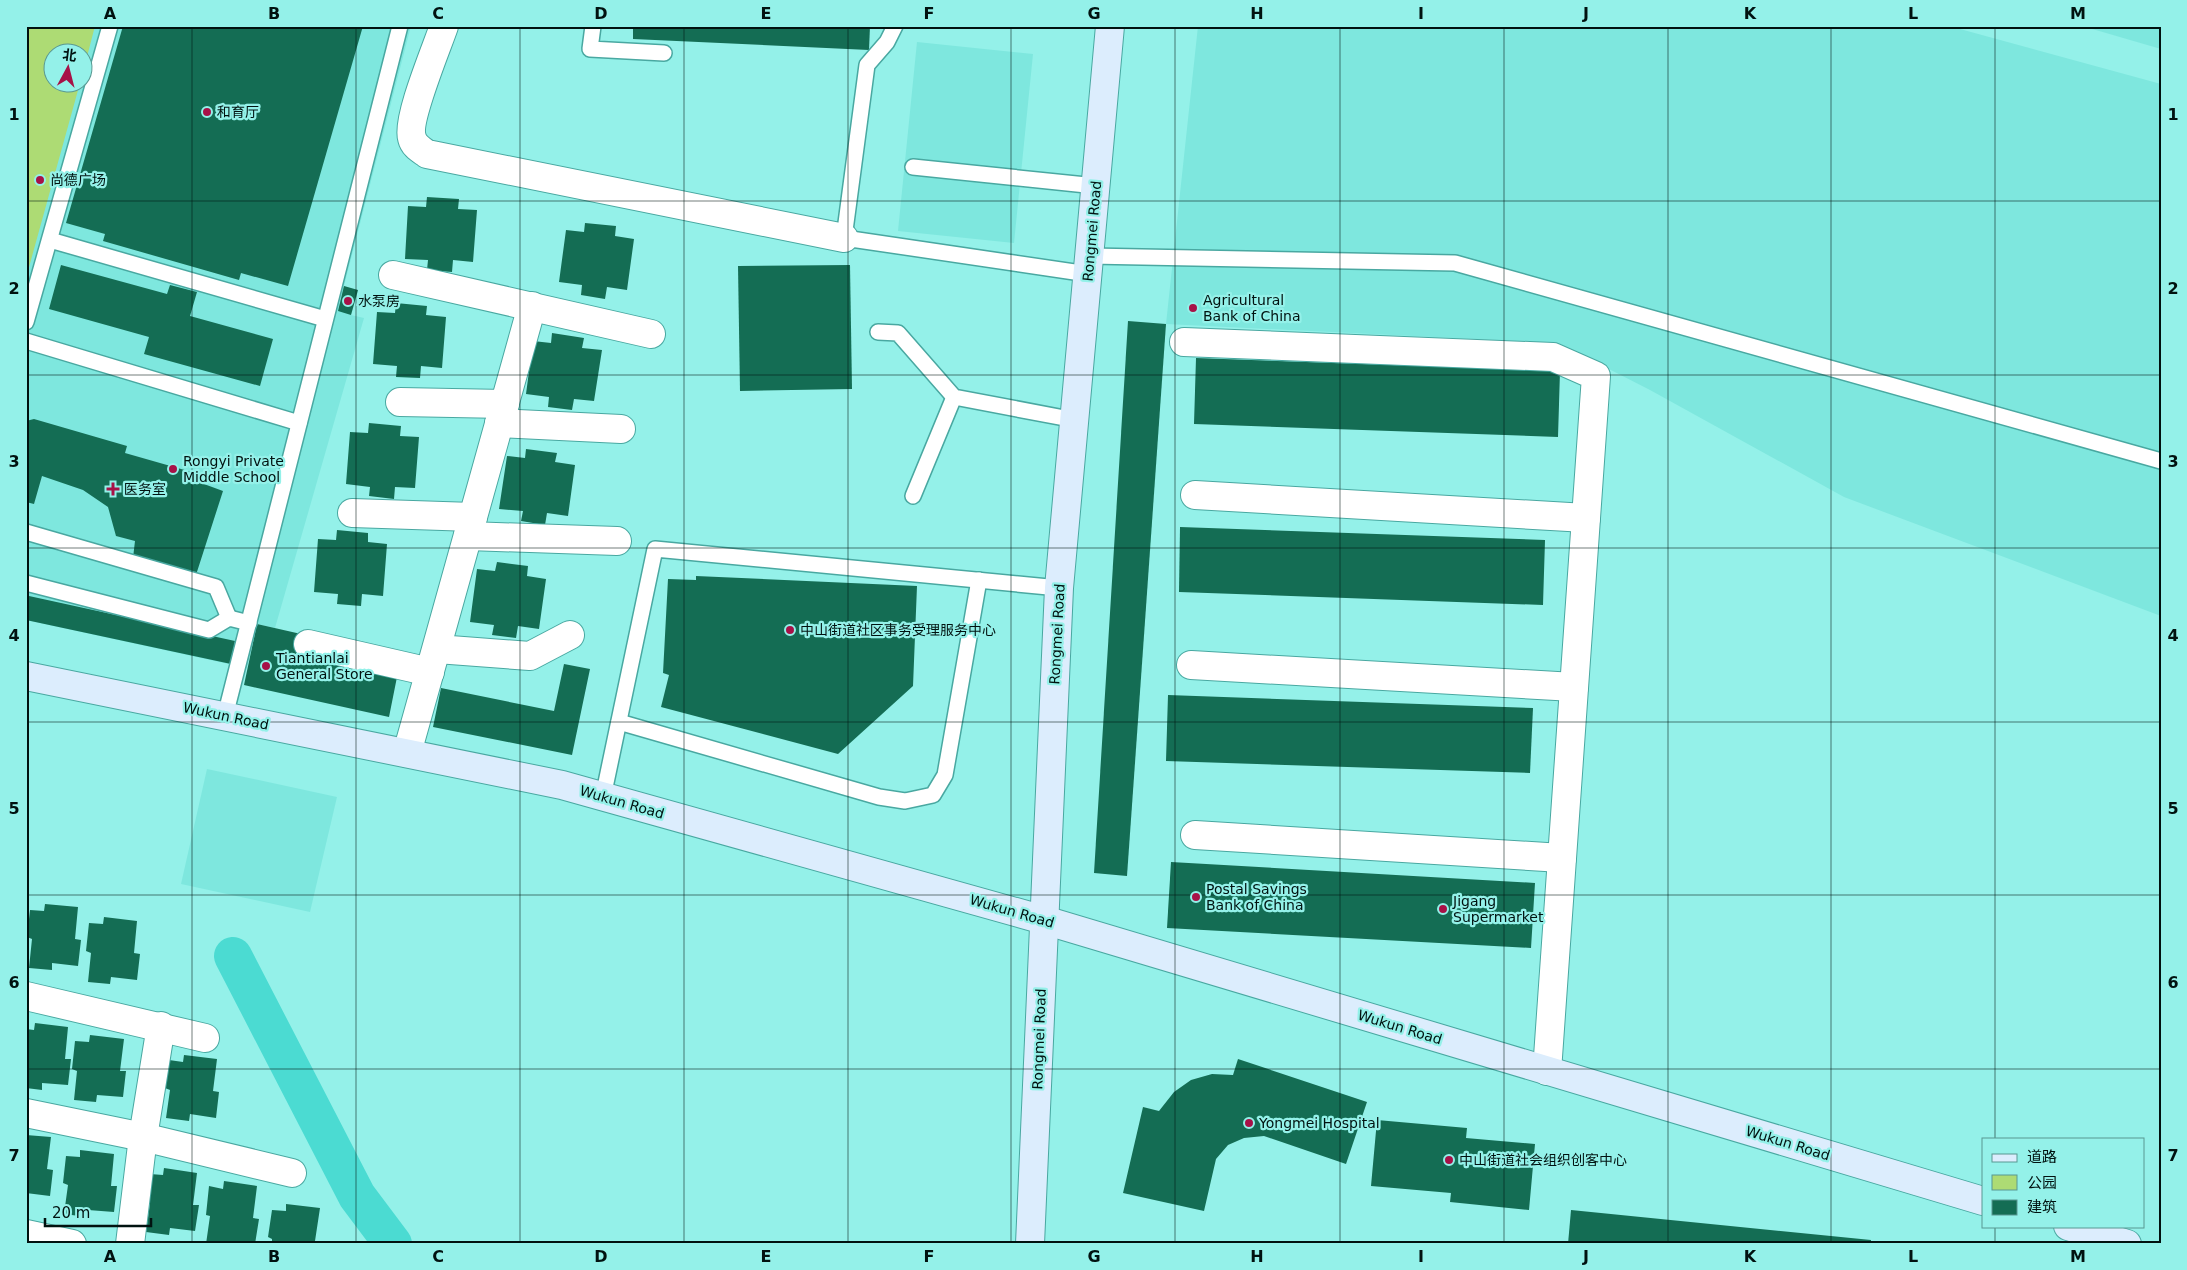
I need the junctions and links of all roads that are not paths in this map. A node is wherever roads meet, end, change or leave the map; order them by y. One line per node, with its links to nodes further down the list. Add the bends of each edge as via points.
1 (110, 26): 11 (lane)
2 (400, 26): 15 (lane)
3 (444, 26): 10 (street, via 412,119 411,136 417,148 427,154)
4 (593, 26): 7 (lane, via 590,49)
5 (895, 26): 10 (lane, via 887,42 867,65)
6 (1110, 26): 9 (street, Rongmei Road)
7 (664, 53)
8 (913, 167): 9 (lane)
9 (1096, 186): 12 (street, Rongmei Road)
10 (844, 238): 12 (lane)
11 (50, 240): 15 (lane); 16 (lane)
12 (1089, 265): 24 (street, Rongmei Road); 27 (lane, via 1455,263)
13 (393, 275): 14 (street)
14 (532, 306): 18 (street); 23 (street)
15 (325, 319): 25 (lane)
16 (26, 322)
17 (878, 332): 21 (lane, via 898,333)
18 (651, 334)
19 (26, 341): 25 (lane)
20 (1184, 342): 31 (street, via 1553,358 1587,372 1596,376)
21 (954, 397): 24 (lane); 29 (lane)
22 (400, 402): 23 (street)
23 (502, 414): 26 (street); 32 (street)
24 (1074, 420): 37 (street, Rongmei Road)
25 (299, 423): 39 (lane)
26 (621, 430)
27 (2161, 461)
28 (1195, 494): 31 (street)
29 (913, 496)
30 (352, 513): 32 (street)
31 (1586, 518): 45 (street)
32 (471, 526): 34 (street); 42 (street)
33 (26, 532): 38 (lane, via 216,587)
34 (617, 541)
35 (979, 580): 37 (lane); 47 (lane, via 655,549); 47 (lane, via 945,775 933,795 905,801 879,797)
36 (26, 583): 38 (lane, via 209,630)
37 (1059, 588): 52 (street, Rongmei Road)
38 (229, 618): 39 (lane)
39 (249, 623): 46 (lane)
40 (570, 635): 42 (street, via 530,656)
41 (308, 644): 42 (street)
42 (433, 660): 48 (street)
43 (1191, 665): 45 (street)
44 (26, 676): 46 (street, Wukun Road)
45 (1574, 687): 51 (street)
46 (225, 716): 48 (street, Wukun Road)
47 (619, 722): 49 (lane)
48 (408, 753): 49 (street, Wukun Road)
49 (603, 796): 52 (street, Wukun Road)
50 (1195, 835): 51 (street)
51 (1562, 858): 56 (street)
52 (1044, 920): 56 (street, Wukun Road); 65 (street, Rongmei Road)
53 (26, 996): 54 (street)
54 (161, 1026): 55 (street); 58 (street)
55 (205, 1038)
56 (1548, 1071): 60 (street, Wukun Road)
57 (26, 1113): 58 (street)
58 (143, 1137): 59 (street); 64 (street)
59 (292, 1173)
60 (1982, 1201)
61 (2075, 1228): 66 (street)
62 (26, 1234): 63 (street)
63 (72, 1244)
64 (130, 1244)
65 (1030, 1244)
66 (2127, 1244)

